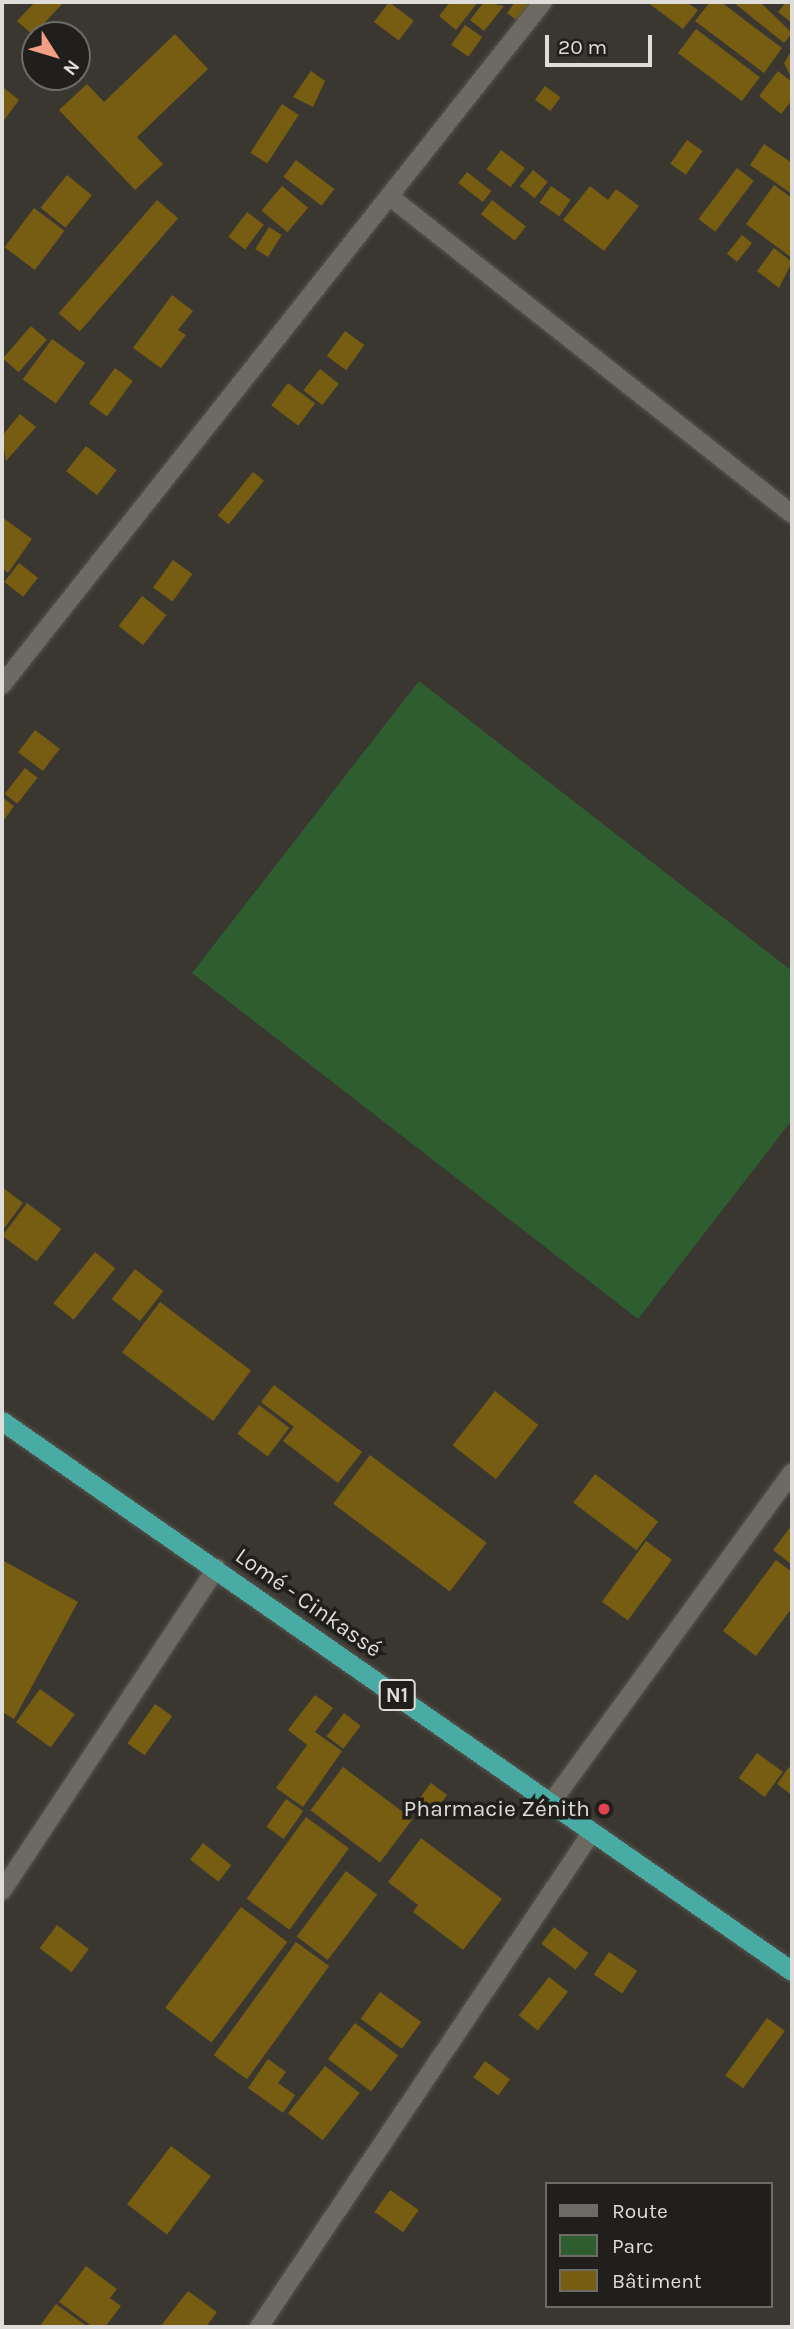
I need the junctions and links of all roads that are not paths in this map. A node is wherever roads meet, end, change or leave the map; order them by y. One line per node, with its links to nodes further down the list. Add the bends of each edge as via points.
1 (543, 2): 2 (street)
2 (388, 196): 3 (street); 4 (street)
3 (792, 514)
4 (2, 685)
5 (2, 1421): 7 (highway, Lomé - Cinkassé / N1)
6 (792, 1473): 8 (street)
7 (217, 1568): 8 (highway, Lomé - Cinkassé / N1); 10 (street)
8 (551, 1803): 9 (highway, Lomé - Cinkassé / N1)
9 (592, 1832): 11 (highway, Lomé - Cinkassé / N1); 12 (street)
10 (2, 1891)
11 (792, 1971)
12 (259, 2327)

